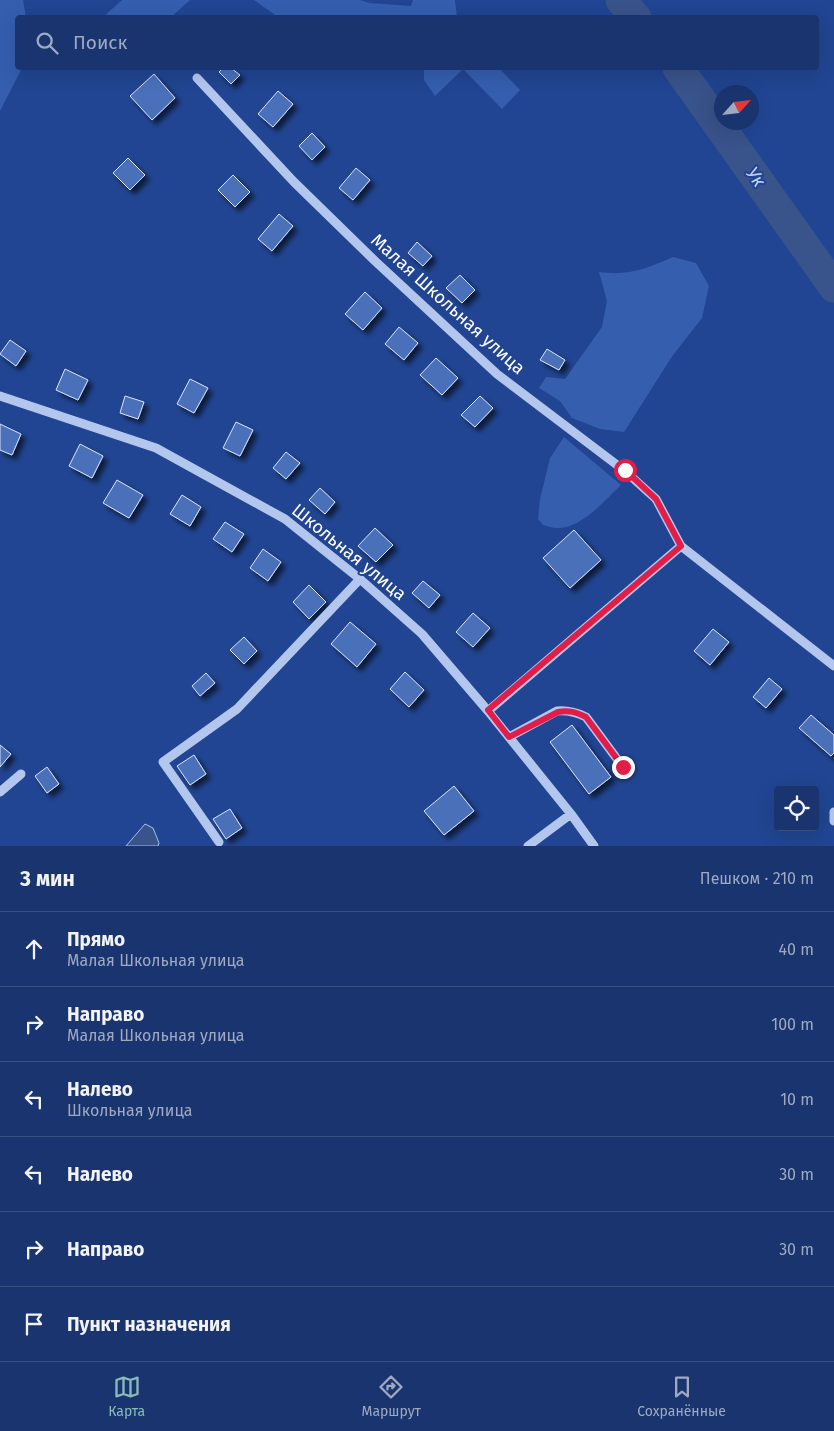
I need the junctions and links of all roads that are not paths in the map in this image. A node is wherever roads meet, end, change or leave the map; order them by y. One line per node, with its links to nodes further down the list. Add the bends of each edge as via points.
1 (197, 78): 3 (street, Малая Школьная улица, via 294,182 497,374 625,470 656,499)
2 (0, 396): 4 (street, Школьная улица, via 156,448 284,519)
3 (681, 546): 5 (street, Малая Школьная улица); 6 (street)
4 (360, 579): 6 (street, Школьная улица, via 422,634); 14 (street, via 237,709 163,762)
5 (834, 666)
6 (488, 710): 7 (street, Школьная улица)
7 (509, 737): 8 (street, via 558,712 578,712 586,717); 12 (street, Школьная улица)
8 (623, 767)
9 (21, 774): 10 (street)
10 (0, 792)
11 (834, 812): 13 (street)
12 (571, 814): 15 (street); 16 (street, Школьная улица)
13 (834, 820)
14 (219, 842)
15 (528, 846)
16 (594, 846)

